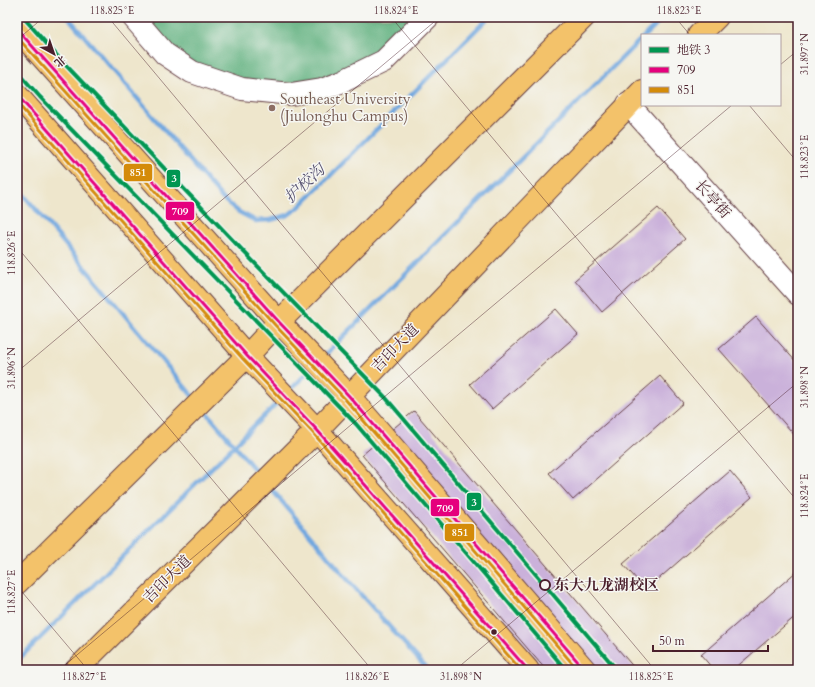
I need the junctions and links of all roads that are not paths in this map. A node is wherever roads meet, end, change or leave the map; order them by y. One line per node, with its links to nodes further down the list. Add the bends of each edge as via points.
1 (133, 17): 2 (street, via 165,54 192,72 242,89 291,94 322,89 384,60)
2 (428, 17)
3 (584, 17): 11 (main road)
4 (717, 17): 6 (main road)
5 (17, 29): 11 (main road)
6 (700, 34)
7 (17, 95): 12 (main road)
8 (635, 97): 13 (main road, 吉印大道)
9 (642, 106): 10 (street, 长亭街)
10 (798, 294)
11 (279, 322): 12 (main road); 13 (main road)
12 (247, 356): 14 (main road); 15 (main road)
13 (349, 396): 14 (main road, 吉印大道); 18 (main road)
14 (316, 430): 16 (main road, 吉印大道); 17 (main road)
15 (17, 583)
16 (76, 670)
17 (528, 670)
18 (585, 670)

